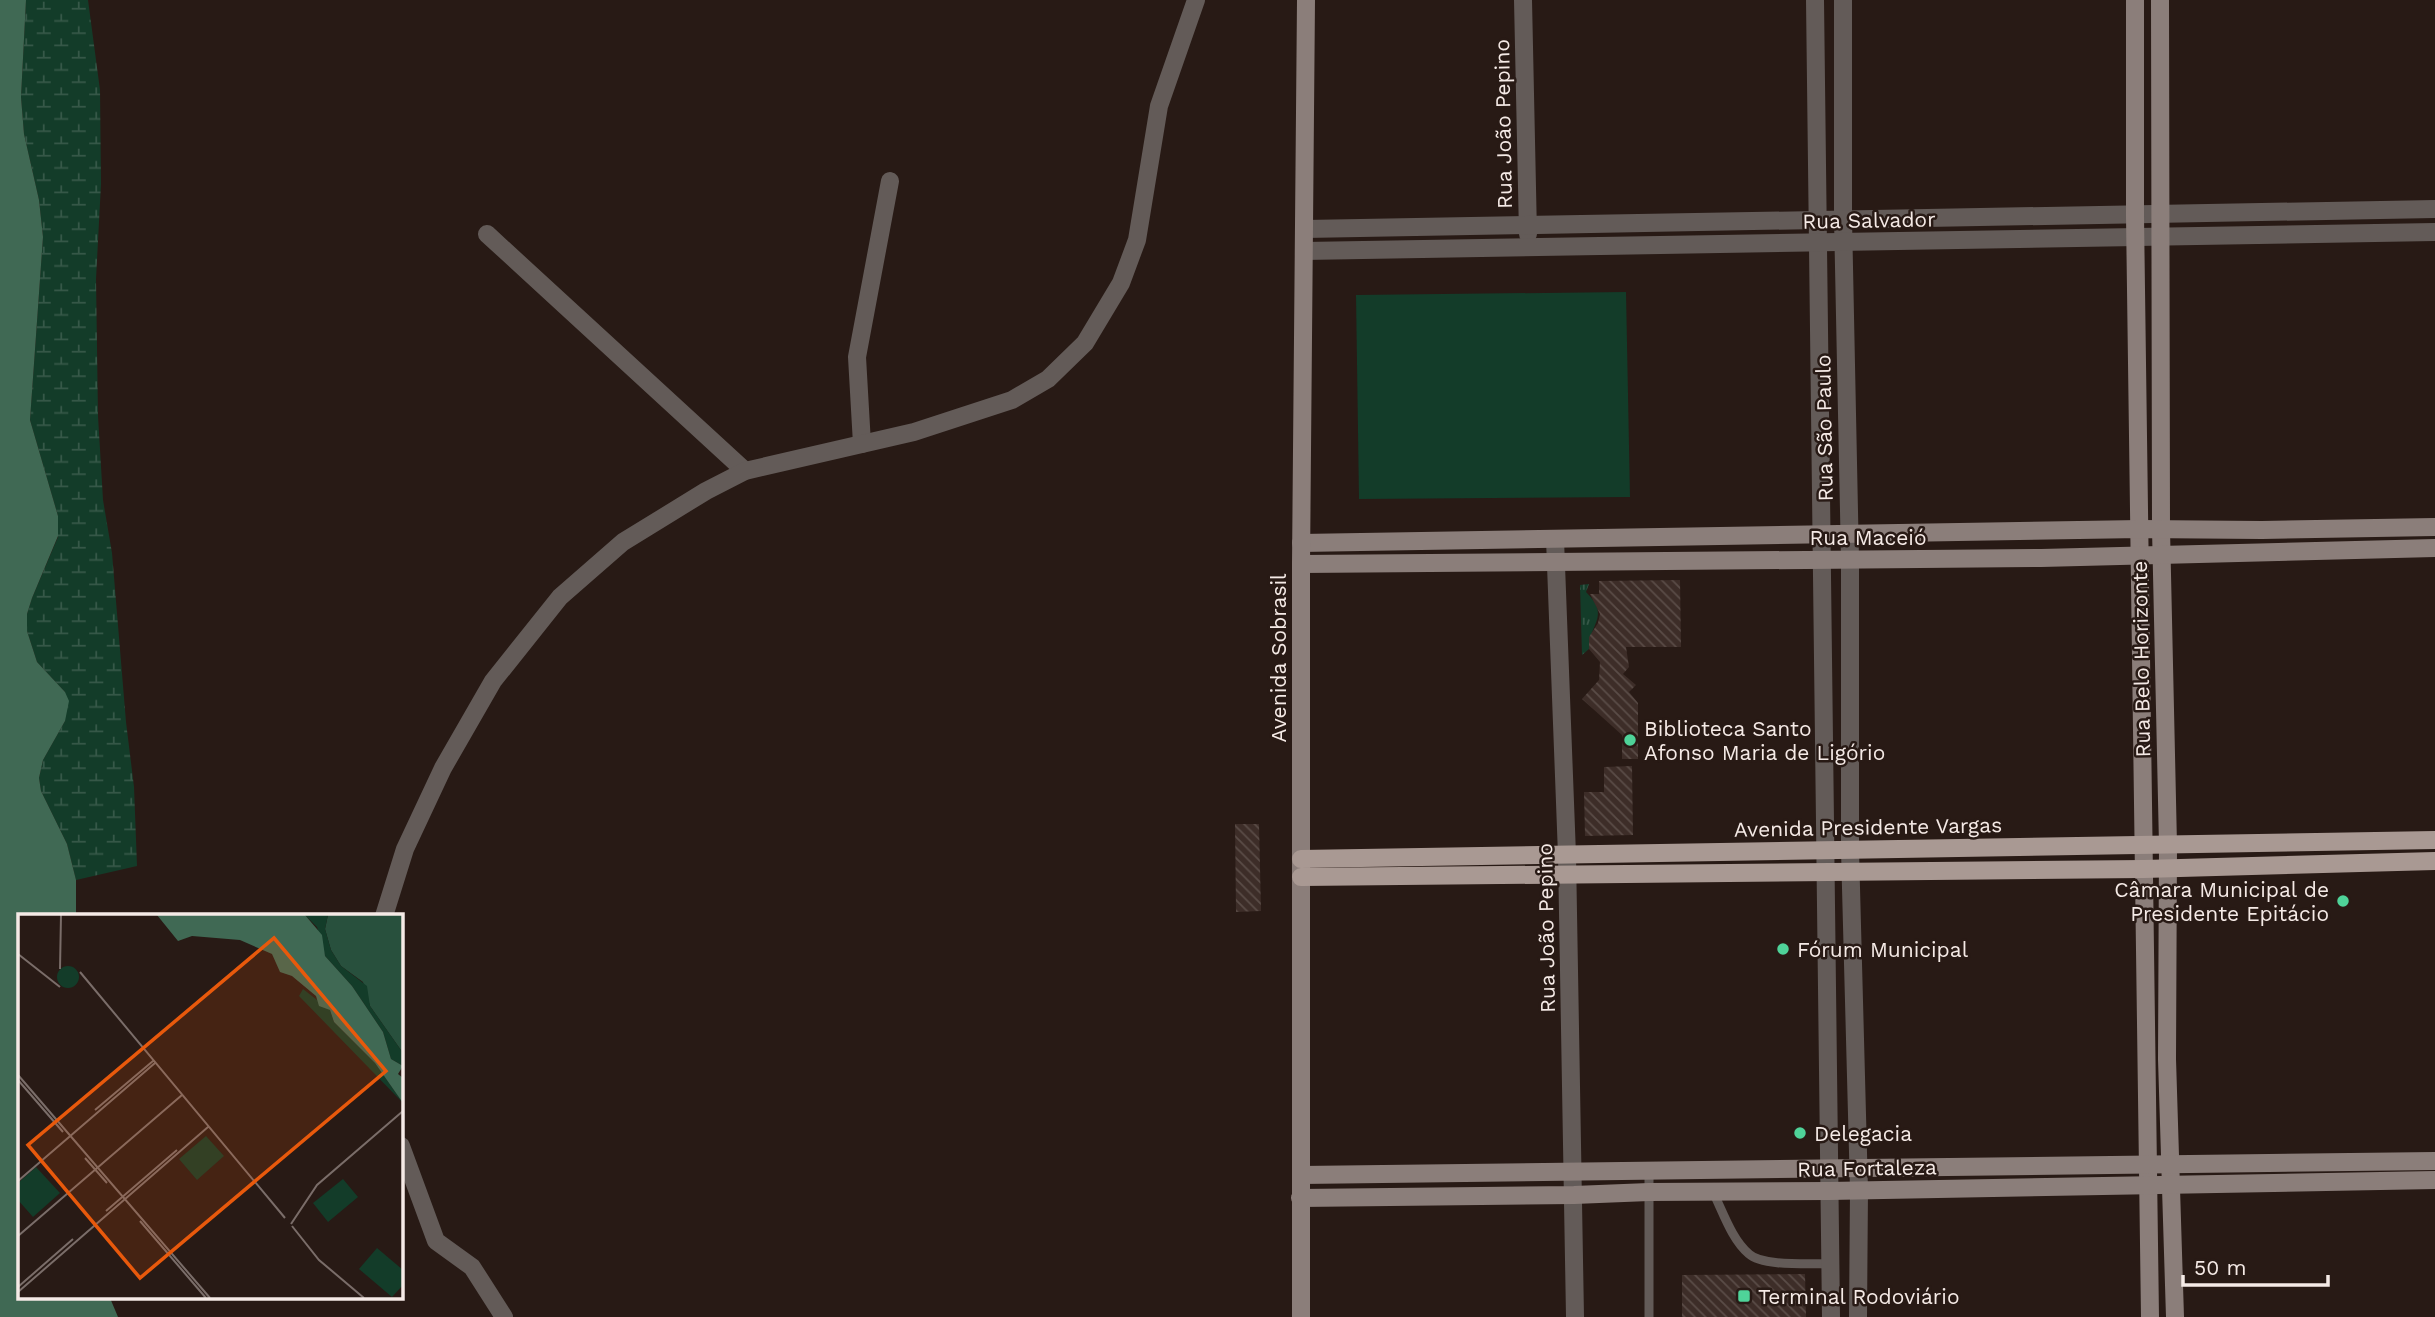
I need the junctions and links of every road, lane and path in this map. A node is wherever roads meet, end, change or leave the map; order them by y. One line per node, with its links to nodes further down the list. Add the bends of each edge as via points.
1 (1196, 0): 36 (street, via 1159,106 1138,240 1121,283 1086,343 1048,379 1012,400)
2 (1306, 0): 20 (street, Avenida Sobrasil)
3 (1523, 0): 19 (street, Rua João Pepino)
4 (1815, 0): 9 (street, Rua São Paulo)
5 (1843, 0): 8 (street, Rua São Paulo)
6 (2135, 0): 13 (street, Rua Belo Horizonte)
7 (2160, 0): 14 (street, Rua Belo Horizonte)
8 (1843, 104): 9 (street); 16 (street, Rua São Paulo)
9 (1816, 105): 15 (street, Rua São Paulo)
10 (890, 181): 36 (street, via 857,356)
11 (2435, 209): 12 (street, Rua Salvador)
12 (2371, 211): 14 (street, Rua Salvador); 22 (street)
13 (2135, 216): 14 (street, Rua Salvador); 17 (street, Rua Salvador); 24 (street, Rua Belo Horizonte)
14 (2160, 216): 25 (street, Rua Belo Horizonte)
15 (1817, 218): 16 (street, Rua Salvador); 18 (street, Rua Salvador); 28 (street, Rua São Paulo)
16 (1843, 218): 17 (street, Rua Salvador); 27 (street, Rua São Paulo)
17 (1945, 218): 26 (street)
18 (1727, 220): 19 (street, Rua Salvador); 29 (street)
19 (1528, 224): 20 (street, Rua Salvador); 30 (street, Rua João Pepino)
20 (1304, 229): 31 (street, Avenida Sobrasil)
21 (2435, 232): 22 (street, Rua Salvador)
22 (2372, 233): 25 (street, Rua Salvador)
23 (486, 234): 39 (street)
24 (2136, 237): 25 (street, Rua Salvador); 26 (street, Rua Salvador); 34 (street, Rua Belo Horizonte)
25 (2160, 237): 35 (street, Rua Belo Horizonte)
26 (1947, 241): 27 (street, Rua Salvador)
27 (1844, 243): 28 (street, Rua Salvador); 32 (street, Rua São Paulo)
28 (1818, 244): 29 (street, Rua Salvador); 33 (street, Rua São Paulo)
29 (1729, 245): 30 (street, Rua Salvador)
30 (1528, 248): 31 (street, Rua Salvador)
31 (1304, 251): 51 (street, Avenida Sobrasil)
32 (1845, 333): 33 (street); 37 (street, Rua São Paulo)
33 (1819, 334): 38 (street, Rua São Paulo)
34 (2138, 425): 35 (street); 42 (street, Rua Belo Horizonte)
35 (2161, 425): 43 (street, Rua Belo Horizonte)
36 (862, 444): 39 (street)
37 (1848, 452): 38 (street); 47 (street, Rua São Paulo)
38 (1820, 454): 48 (street, Rua São Paulo)
39 (745, 471): 85 (street, via 623,542 552,607 493,681 443,768 405,849)
40 (2435, 527): 41 (street, Rua Maceió)
41 (2374, 528): 44 (street, Rua Maceió); 53 (street)
42 (2140, 529): 43 (street, Rua Maceió); 45 (street, Rua Maceió); 56 (street, Rua Belo Horizonte)
43 (2161, 529): 44 (street, Rua Maceió); 55 (street, Rua Belo Horizonte)
44 (2262, 530): 54 (street)
45 (2040, 531): 46 (street, Rua Maceió); 57 (street)
46 (1950, 533): 47 (street, Rua Maceió); 58 (street)
47 (1849, 535): 48 (street, Rua Maceió); 62 (street, Rua São Paulo)
48 (1821, 536): 49 (street, Rua Maceió); 59 (street, Rua São Paulo)
49 (1710, 537): 50 (street, Rua Maceió); 61 (street)
50 (1555, 539): 51 (street, Rua Maceió); 60 (street, Rua João Pepino)
51 (1301, 542): 63 (street, Avenida Sobrasil)
52 (2435, 548): 53 (street, Rua Maceió)
53 (2374, 550): 54 (street, Rua Maceió)
54 (2262, 553): 55 (street, Rua Maceió)
55 (2162, 556): 56 (street, Rua Maceió); 66 (street, Rua Belo Horizonte)
56 (2140, 557): 57 (street, Rua Maceió); 67 (street, Rua Belo Horizonte)
57 (2041, 558): 58 (street, Rua Maceió)
58 (1951, 559): 62 (street, Rua Maceió)
59 (1822, 560): 61 (street, Rua Maceió); 62 (street, Rua Maceió); 65 (street, Rua São Paulo)
60 (1557, 561): 61 (street, Rua Maceió); 63 (street, Rua Maceió); 77 (street, Rua João Pepino)
61 (1711, 561)
62 (1850, 561): 64 (street, Rua São Paulo)
63 (1301, 564): 79 (street, Avenida Sobrasil)
64 (1850, 652): 65 (street); 71 (street, Rua São Paulo)
65 (1823, 654): 70 (street, Rua São Paulo)
66 (2164, 655): 67 (street); 69 (street, Rua Belo Horizonte)
67 (2142, 656): 68 (street, Rua Belo Horizonte)
68 (2143, 740): 69 (street); 74 (street, Rua Belo Horizonte)
69 (2166, 741): 73 (street, Rua Belo Horizonte)
70 (1824, 749): 71 (street); 75 (street, Rua São Paulo)
71 (1850, 750): 76 (street, Rua São Paulo)
72 (2435, 840): 73 (main road, Avenida Presidente Vargas)
73 (2168, 845): 74 (main road, Avenida Presidente Vargas); 81 (street, Rua Belo Horizonte)
74 (2144, 846): 76 (main road, Avenida Presidente Vargas); 80 (street, Rua Belo Horizonte)
75 (1824, 850): 76 (main road, Avenida Presidente Vargas); 77 (main road, Avenida Presidente Vargas); 83 (street, Rua São Paulo)
76 (1850, 850): 82 (street, Rua São Paulo)
77 (1567, 855): 79 (main road, Avenida Presidente Vargas); 84 (street, Rua João Pepino)
78 (2435, 861): 81 (main road, Avenida Presidente Vargas)
79 (1301, 868): 84 (main road, Avenida Presidente Vargas); 109 (street, Avenida Sobrasil)
80 (2144, 869): 81 (main road, Avenida Presidente Vargas); 82 (main road, Avenida Presidente Vargas); 87 (street, Rua Belo Horizonte)
81 (2168, 869): 89 (street, Rua Belo Horizonte)
82 (1852, 871): 83 (main road, Avenida Presidente Vargas); 86 (street, Rua São Paulo)
83 (1826, 872): 84 (main road, Avenida Presidente Vargas); 88 (street, Rua São Paulo)
84 (1567, 873): 106 (street, Rua João Pepino)
85 (385, 914)
86 (1854, 970): 88 (street); 90 (street, Rua São Paulo)
87 (2145, 970): 89 (street); 92 (street, Rua Belo Horizonte)
88 (1827, 971): 91 (street, Rua São Paulo)
89 (2168, 971): 93 (street, Rua Belo Horizonte)
90 (1856, 1053): 91 (street); 103 (street, Rua São Paulo)
91 (1828, 1055): 102 (street, Rua São Paulo)
92 (2146, 1058): 93 (street); 98 (street, Rua Belo Horizonte)
93 (2167, 1059): 99 (street, Rua Belo Horizonte)
94 (402, 1149): 129 (street, via 436,1241 472,1267)
95 (2368, 1161): 96 (street, Rua Fortaleza); 97 (street, Rua Fortaleza); 111 (street)
96 (2435, 1161)
97 (2277, 1163): 99 (street, Rua Fortaleza); 112 (street)
98 (2148, 1164): 99 (street, Rua Fortaleza); 101 (street, Rua Fortaleza); 114 (street, Rua Belo Horizonte)
99 (2169, 1164): 113 (street, Rua Belo Horizonte)
100 (1963, 1166): 101 (street, Rua Fortaleza); 103 (street, Rua Fortaleza); 116 (street)
101 (2048, 1166): 115 (street)
102 (1829, 1167): 103 (street, Rua Fortaleza); 104 (street, Rua Fortaleza); 118 (street, Rua São Paulo)
103 (1858, 1167): 117 (street, Rua São Paulo)
104 (1756, 1168): 105 (street, Rua Fortaleza); 121 (street)
105 (1649, 1170): 106 (street, Rua Fortaleza); 119 (lane)
106 (1574, 1171): 107 (street, Rua Fortaleza); 122 (street, Rua João Pepino)
107 (1502, 1172): 108 (street, Rua Fortaleza); 123 (street)
108 (1402, 1173): 109 (street, Rua Fortaleza); 124 (street)
109 (1300, 1175): 125 (street, Avenida Sobrasil)
110 (2435, 1180): 111 (street, Rua Fortaleza)
111 (2370, 1181): 112 (street, Rua Fortaleza)
112 (2278, 1183): 113 (street, Rua Fortaleza)
113 (2170, 1184): 114 (street, Rua Fortaleza); 127 (street, Rua Belo Horizonte)
114 (2148, 1186): 115 (street, Rua Fortaleza); 128 (street, Rua Belo Horizonte)
115 (2049, 1187): 116 (street, Rua Fortaleza)
116 (1964, 1189): 117 (street, Rua Fortaleza)
117 (1859, 1190): 118 (street, Rua Fortaleza); 134 (street, Rua São Paulo)
118 (1829, 1191): 121 (street, Rua Fortaleza); 126 (street, Rua São Paulo)
119 (1649, 1192): 120 (street, Rua Fortaleza); 122 (street, Rua Fortaleza); 132 (lane)
120 (1713, 1192): 121 (street, Rua Fortaleza); 126 (lane, via 1751,1256 1764,1261)
121 (1758, 1192)
122 (1574, 1195): 123 (street, Rua Fortaleza); 131 (street, Rua João Pepino)
123 (1502, 1196): 124 (street, Rua Fortaleza)
124 (1404, 1197): 125 (street, Rua Fortaleza)
125 (1300, 1198): 130 (street, Avenida Sobrasil)
126 (1831, 1264): 133 (street, Rua São Paulo)
127 (2174, 1281): 128 (street); 136 (street, Rua Belo Horizonte)
128 (2150, 1282): 135 (street, Rua Belo Horizonte)
129 (504, 1317)
130 (1301, 1317)
131 (1575, 1317)
132 (1649, 1317)
133 (1831, 1317)
134 (1858, 1317)
135 (2150, 1317)
136 (2175, 1317)

